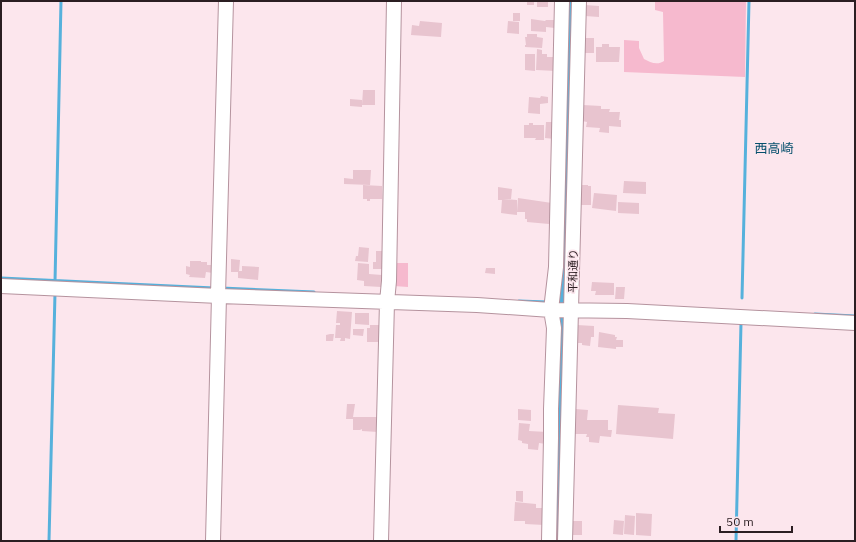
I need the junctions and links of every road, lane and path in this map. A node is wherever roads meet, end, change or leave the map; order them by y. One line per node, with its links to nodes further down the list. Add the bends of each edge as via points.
1 (226, 1): 6 (street)
2 (394, 1): 7 (street)
3 (562, 1): 8 (street, via 555,282)
4 (579, 1): 8 (street, 平和通り)
5 (1, 286): 6 (street)
6 (218, 292): 7 (street); 10 (street)
7 (387, 298): 8 (street, via 477,305); 11 (street)
8 (562, 306): 9 (street); 12 (street, via 554,328); 13 (street, 平和通り)
9 (855, 323)
10 (213, 541)
11 (381, 541)
12 (548, 541)
13 (565, 541)

